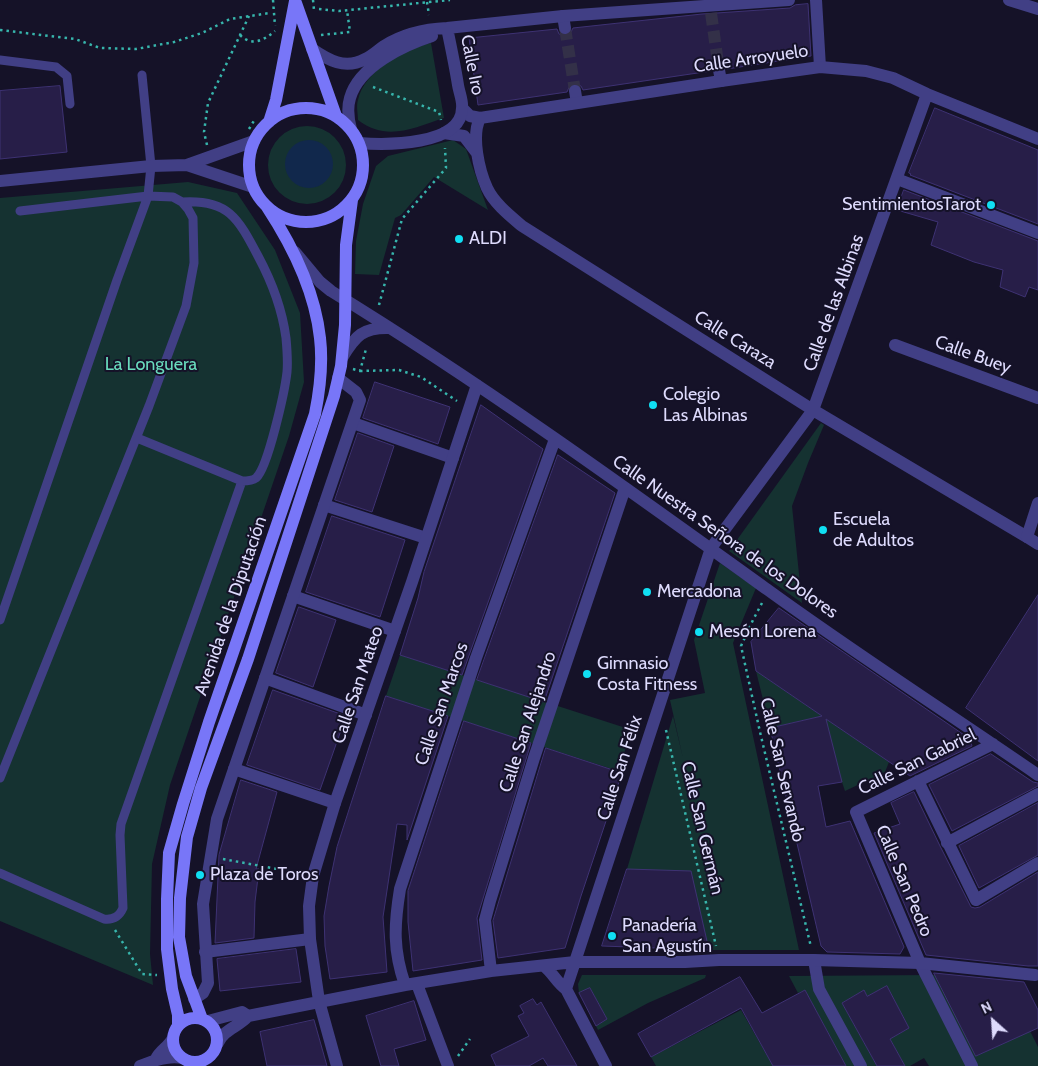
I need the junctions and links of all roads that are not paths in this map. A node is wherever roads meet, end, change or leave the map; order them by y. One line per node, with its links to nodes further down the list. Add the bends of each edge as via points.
1 (789, 0): 7 (street, Calle Iro, via 711,10)
2 (816, 0): 10 (street)
3 (1009, 0): 6 (street)
4 (1034, 0): 6 (street)
5 (295, 1): 8 (main road); 17 (main road)
6 (1038, 8)
7 (447, 28): 8 (street, Calle Iro, via 413,33 385,45 364,60 350,64 331,61); 14 (street, Calle Iro); 18 (street, Calle Iro, via 388,55 361,79 350,96)
8 (316, 45): 15 (main road)
9 (0, 60): 13 (lane, via 56,67 67,76)
10 (820, 67): 12 (street, Calle Arroyuelo, via 866,71 893,78); 16 (street, Calle Arroyuelo, via 720,75 576,97)
11 (142, 75): 25 (lane)
12 (927, 94): 21 (street, Calle Arroyuelo); 27 (street, Calle de las Albinas)
13 (70, 104)
14 (463, 109): 16 (street, via 470,116); 19 (street, via 457,124)
15 (336, 116): 17 (main road, via 302,108 290,110); 18 (main road)
16 (480, 118): 23 (street, Calle Caraza, via 476,128)
17 (269, 122): 20 (main road)
18 (350, 129): 22 (main road)
19 (444, 133): 22 (street, via 416,142); 23 (street, via 464,136)
20 (249, 137): 24 (street, via 209,158); 28 (main road)
21 (1038, 139)
22 (359, 143): 30 (main road, via 362,178)
23 (477, 153): 42 (street, Calle Caraza, via 488,188 502,209 522,226)
24 (187, 165): 25 (street); 28 (street)
25 (151, 166): 26 (street); 29 (lane)
26 (0, 180)
27 (897, 180): 34 (street); 42 (street, Calle de las Albinas)
28 (253, 187): 32 (main road)
29 (148, 196): 31 (lane, via 173,196); 33 (lane); 55 (lane)
30 (352, 200): 32 (main road, via 334,216 311,222 287,219); 36 (main road, Avenida de la Diputación, via 346,245)
31 (182, 202): 44 (lane, via 193,218 193,273 186,306); 47 (lane, via 215,204 238,220 267,273 280,307 286,337 287,372 278,416 260,473 252,480)
32 (266, 207): 35 (main road, Avenida de la Diputación)
33 (20, 211)
34 (1038, 233)
35 (288, 243): 36 (street, via 320,282); 84 (main road, Avenida de la Diputación, via 315,312 322,365 319,392 315,414 169,853 167,949 178,1015)
36 (345, 299): 37 (street); 39 (main road, Avenida de la Diputación)
37 (374, 324): 39 (street, via 352,342); 40 (street, Calle Nuestra Señora de los Dolores, via 390,328)
38 (895, 345): 41 (street, Calle Buey)
39 (340, 368): 43 (street, via 360,400); 80 (main road, Avenida de la Diputación, via 328,416 187,837 179,937 186,976)
40 (477, 386): 45 (street, Calle Nuestra Señora de los Dolores); 46 (street, Calle San Mateo)
41 (1038, 398)
42 (813, 410): 52 (street, Calle Caraza); 53 (street, Calle San Félix)
43 (353, 423): 46 (street); 50 (street)
44 (137, 438): 47 (lane); 62 (lane)
45 (555, 439): 48 (street, Calle Nuestra Señora de los Dolores); 78 (street, Calle San Marcos, via 476,658 400,889 395,921 396,945 399,966)
46 (453, 458): 51 (street, Calle San Mateo)
47 (242, 481): 69 (lane, via 122,824 123,908 118,916 104,919)
48 (625, 488): 53 (street, Calle Nuestra Señora de los Dolores); 76 (street, Calle San Alejandro, via 534,758 490,901 485,920)
49 (1038, 503): 52 (street)
50 (324, 505): 51 (street); 54 (street)
51 (426, 538): 56 (street, Calle San Mateo)
52 (1032, 540)
53 (712, 548): 59 (street, Calle Nuestra Señora de los Dolores, via 769,591); 73 (street, Calle San Félix)
54 (293, 596): 56 (street); 57 (street)
55 (0, 620)
56 (394, 631): 58 (street, Calle San Mateo)
57 (265, 678): 58 (street); 60 (street)
58 (366, 715): 65 (street, Calle San Mateo)
59 (993, 744): 61 (street, Calle Nuestra Señora de los Dolores); 63 (street, Calle San Gabriel)
60 (234, 769): 65 (street); 71 (street, via 217,819 209,857 203,904)
61 (1038, 775)
62 (0, 778)
63 (918, 781): 66 (street, Calle San Gabriel); 67 (street)
64 (1038, 794): 67 (street)
65 (335, 803): 70 (street, Calle San Mateo, via 313,876 309,906)
66 (856, 812): 74 (street, Calle San Pedro)
67 (948, 843): 68 (street, via 976,900)
68 (1038, 863)
69 (0, 873)
70 (310, 938): 71 (street); 81 (street, Calle San Mateo)
71 (205, 952): 80 (street, via 208,983 203,993)
72 (814, 960): 73 (street); 74 (street); 93 (street, via 819,989)
73 (575, 962): 75 (street); 79 (street, Calle San Félix)
74 (920, 963): 77 (street); 94 (street, Calle San Pedro)
75 (544, 966): 76 (street); 79 (street)
76 (491, 971): 78 (street)
77 (1037, 976)
78 (411, 984): 81 (street); 88 (street, Calle San Marcos)
79 (566, 989): 92 (street)
80 (194, 998): 83 (main road, Avenida de la Diputación)
81 (319, 1001): 82 (street); 91 (street, Calle San Mateo)
82 (248, 1016): 83 (street, via 242,1012); 85 (street, via 224,1032)
83 (205, 1020): 84 (main road, via 192,1018); 85 (main road, via 216,1031)
84 (175, 1032): 86 (street, via 168,1047); 87 (main road, via 175,1050)
85 (217, 1046): 87 (main road, via 212,1055 202,1062); 90 (main road)
86 (156, 1059): 87 (street, via 175,1056); 89 (street)
87 (185, 1061)
88 (447, 1065)
89 (140, 1066)
90 (214, 1066)
91 (337, 1066)
92 (606, 1066)
93 (861, 1066)
94 (972, 1066)

